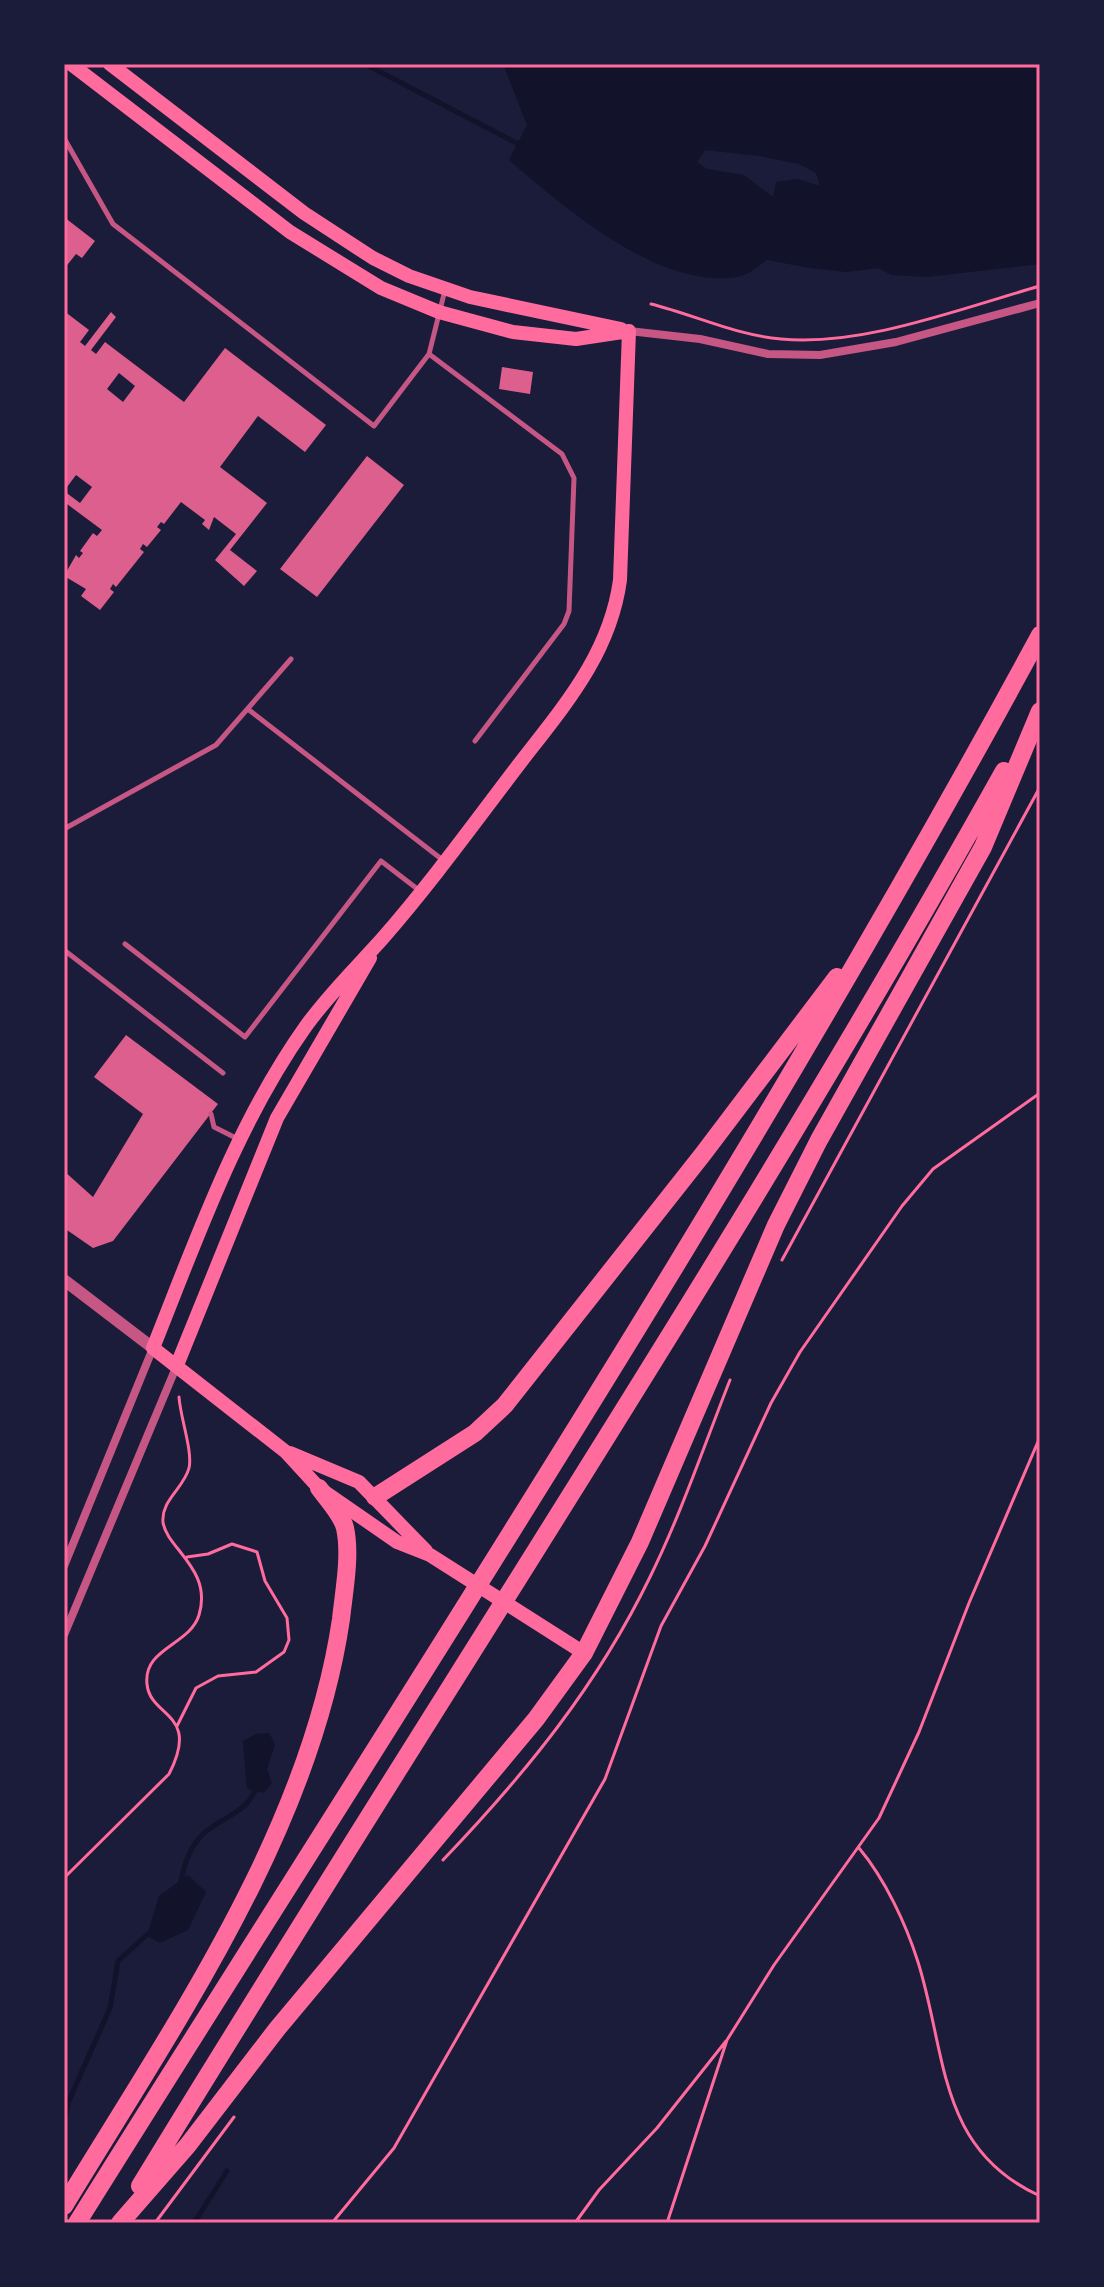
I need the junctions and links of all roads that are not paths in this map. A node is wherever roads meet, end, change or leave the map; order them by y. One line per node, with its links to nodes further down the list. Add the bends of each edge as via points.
1 (71, 64): 6 (main road, via 307,245 372,283)
2 (110, 64): 4 (main road, via 338,238 409,276)
3 (64, 138): 8 (lane, via 113,224 374,426)
4 (446, 289): 6 (lane); 7 (main road)
5 (1040, 303): 7 (street, via 896,342 811,356)
6 (439, 312): 7 (main road, via 553,338); 8 (lane)
7 (629, 331): 15 (main road, via 620,580 607,633 579,686)
8 (429, 354): 13 (lane, via 562,454 574,478 569,611)
9 (1040, 635): 17 (highway)
10 (291, 659): 12 (lane)
11 (1040, 709): 35 (highway, via 983,847 769,1239 640,1542); 38 (highway, via 720,1257)
12 (249, 710): 14 (lane, via 216,745); 15 (lane)
13 (475, 741)
14 (64, 829)
15 (444, 861): 16 (main road)
16 (421, 892): 18 (main road); 19 (lane, via 381,861 245,1037)
17 (876, 927): 31 (highway, via 505,1405 475,1433); 37 (highway, via 688,1244)
18 (381, 940): 25 (main road, via 307,1024); 28 (main road, via 277,1118)
19 (125, 944)
20 (64, 950): 21 (lane)
21 (223, 1073)
22 (211, 1114): 24 (lane)
23 (203, 1124): 24 (lane)
24 (214, 1127): 25 (lane)
25 (239, 1140): 27 (main road)
26 (64, 1280): 27 (street)
27 (153, 1348): 28 (main road); 33 (street)
28 (177, 1365): 29 (main road); 34 (street)
29 (286, 1452): 30 (main road); 31 (main road, via 359,1482)
30 (319, 1488): 32 (main road, via 397,1542); 36 (highway, via 345,1525 345,1580 330,1676 307,1753 217,1950)
31 (375, 1497): 32 (main road)
32 (430, 1555): 35 (main road)
33 (64, 1566)
34 (64, 1635)
35 (584, 1653): 38 (highway, via 536,1719)
36 (64, 2206)
37 (77, 2223)
38 (119, 2223)

